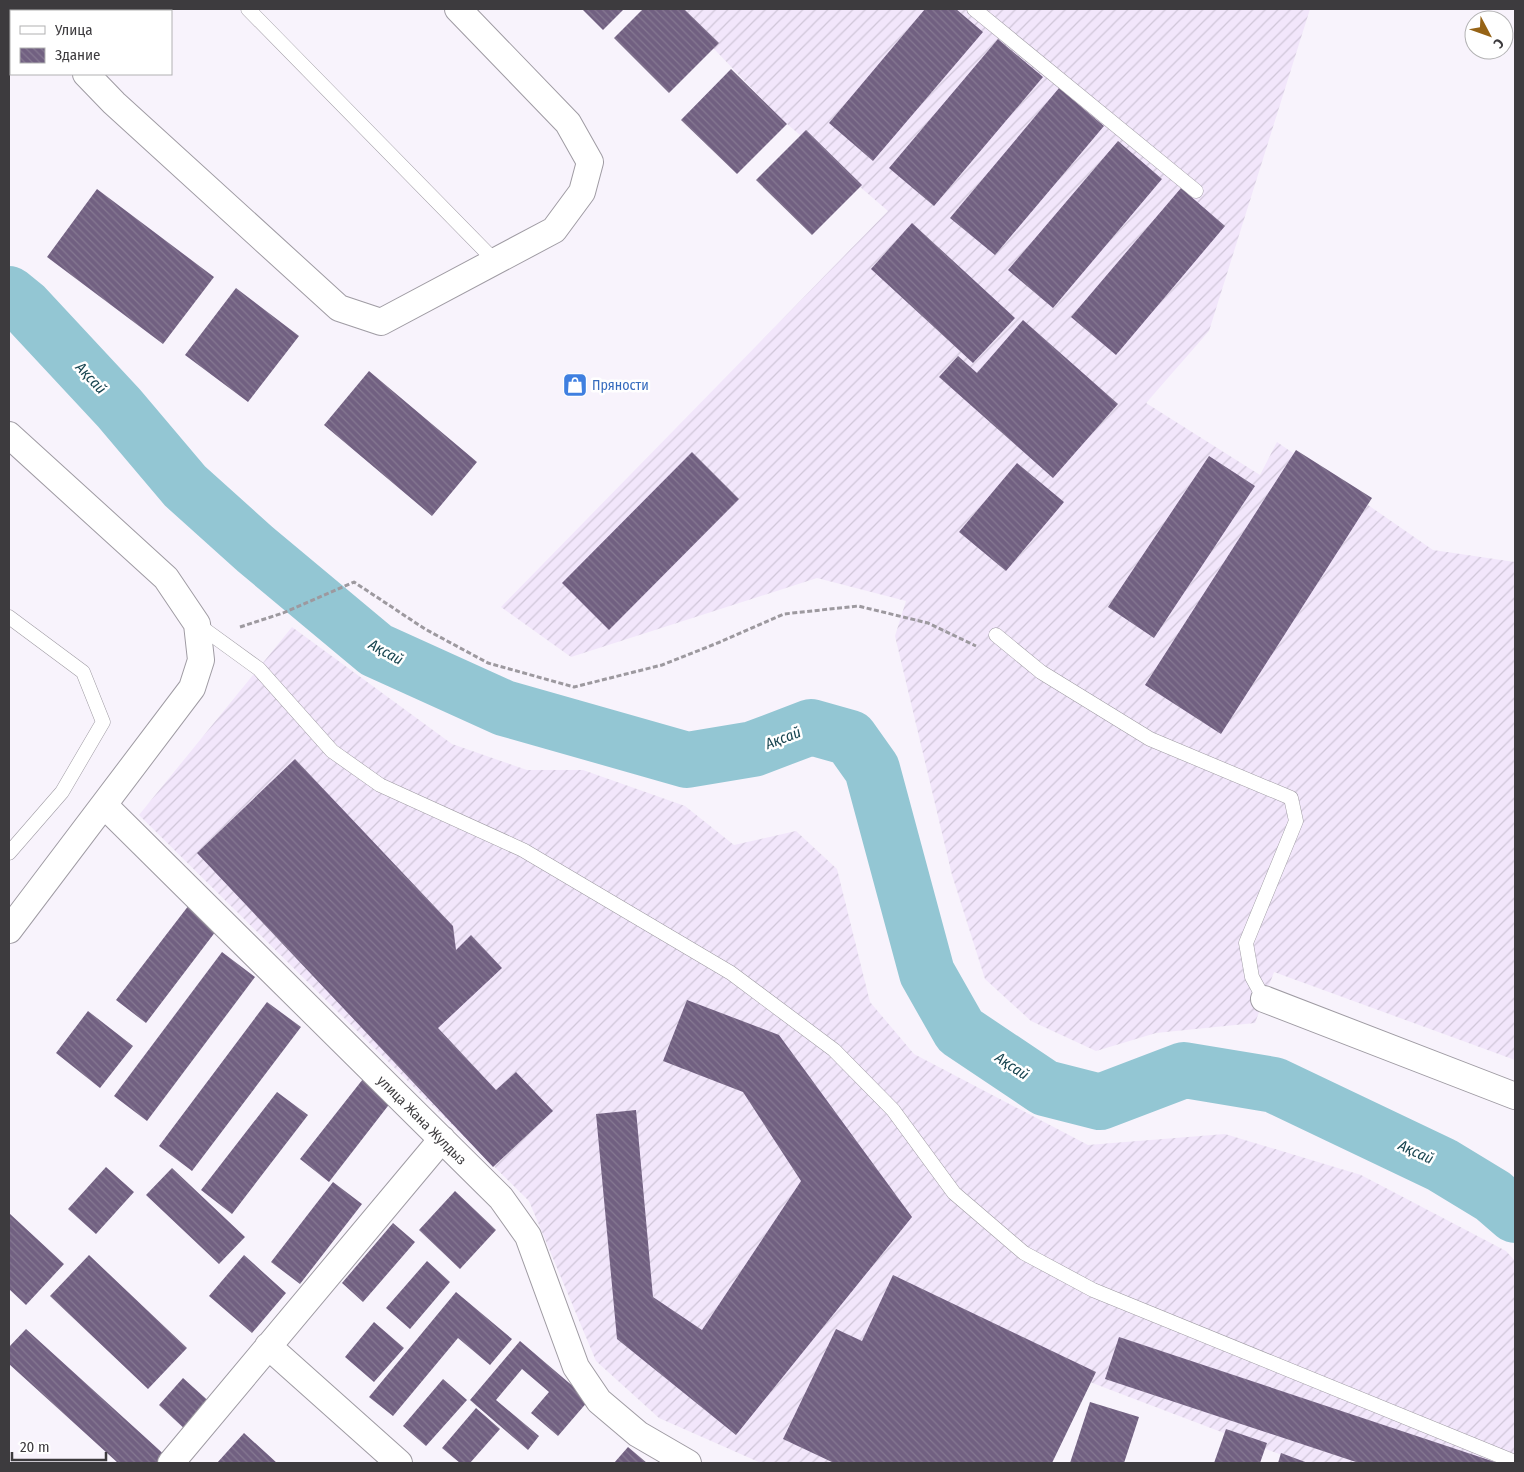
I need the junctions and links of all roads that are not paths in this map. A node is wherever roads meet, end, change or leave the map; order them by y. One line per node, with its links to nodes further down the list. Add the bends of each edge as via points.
1 (248, 9): 6 (lane)
2 (458, 9): 6 (street, via 568,124 590,162 582,192 554,230)
3 (974, 9): 5 (lane)
4 (87, 75): 6 (street, via 339,308 381,322)
5 (1196, 191)
6 (495, 261)
7 (9, 435): 9 (street, via 166,578)
8 (9, 617): 12 (lane, via 83,672 103,722 62,792)
9 (205, 630): 11 (street, via 201,660 192,688); 18 (lane, via 258,669 332,751 380,785 532,855 731,973 834,1050 893,1110 954,1193 1024,1253 1093,1290)
10 (996, 635): 14 (lane, via 1041,672 1150,739 1291,798 1296,821 1246,943 1252,976)
11 (104, 805): 13 (street); 16 (street, улица Жана Жулдыз)
12 (9, 853)
13 (9, 930)
14 (1264, 999): 15 (street)
15 (1515, 1096)
16 (442, 1139): 17 (street); 21 (street, улица Жана Жулдыз, via 501,1198 528,1236 576,1367 599,1401 638,1434)
17 (268, 1346): 19 (street); 20 (street)
18 (1515, 1462)
19 (171, 1463)
20 (399, 1463)
21 (688, 1463)

